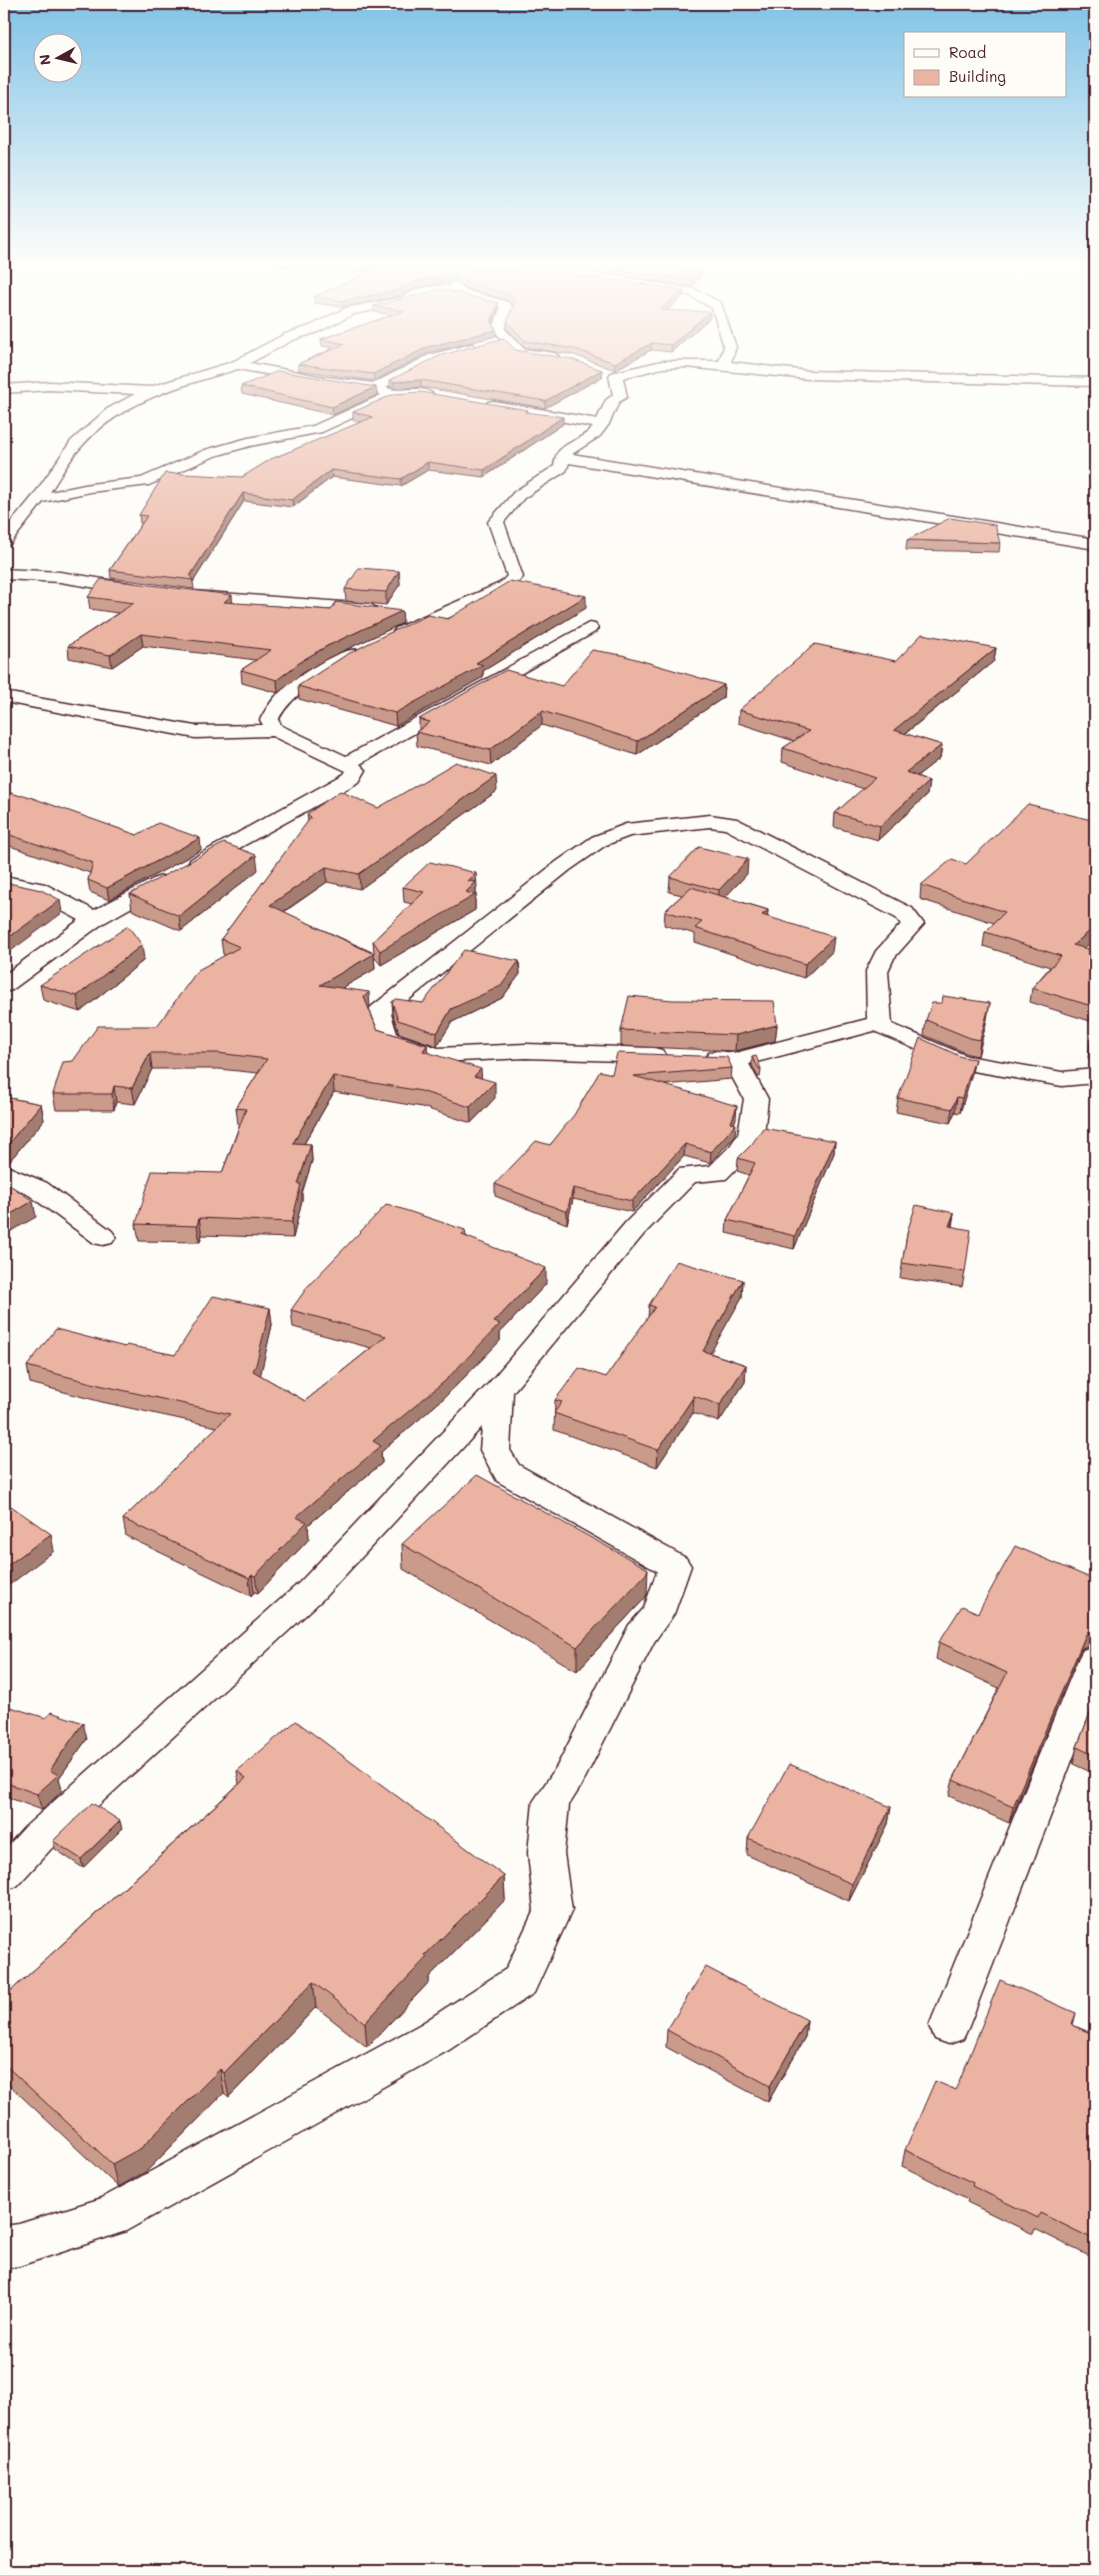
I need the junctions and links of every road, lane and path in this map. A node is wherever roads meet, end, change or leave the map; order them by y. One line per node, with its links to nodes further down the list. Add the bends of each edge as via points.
1 (170, 385): 7 (street)
2 (361, 385): 5 (street)
3 (380, 385): 5 (street)
4 (615, 385): 11 (street, via 620,397 613,400)
5 (376, 387): 8 (street)
6 (4, 389): 7 (street, via 49,386)
7 (151, 391): 13 (street, via 112,412 76,444)
8 (391, 395): 9 (street, via 421,393); 13 (street, via 316,429 248,442 144,482 90,488)
9 (442, 398)
10 (481, 403): 11 (street)
11 (602, 424): 12 (street, via 590,440)
12 (562, 457): 15 (street); 21 (street, via 561,468 519,495 496,522 515,577 506,586)
13 (38, 499): 14 (street)
14 (4, 541)
15 (1095, 544)
16 (4, 574): 17 (street, via 60,577)
17 (152, 592)
18 (180, 595): 19 (street)
19 (390, 611)
20 (410, 613): 21 (street)
21 (439, 616): 23 (street)
22 (589, 628): 27 (street)
23 (389, 638)
24 (372, 646): 26 (street, via 319,672 273,708 269,720)
25 (4, 697): 26 (street, via 195,732)
26 (275, 730): 27 (street)
27 (348, 763): 29 (street, via 356,770 352,778)
28 (4, 882): 29 (street, via 37,889)
29 (94, 919): 30 (street)
30 (4, 985)
31 (879, 1023): 32 (street); 32 (street, via 877,971 884,956 913,924 904,913 730,822 710,821 626,830 599,841 379,1012 387,1038 436,1055 526,1051); 33 (street, via 884,1029 962,1062 1062,1079)
32 (735, 1060): 36 (street, via 756,1099 751,1134 740,1151 717,1174 688,1174 635,1228)
33 (1095, 1076)
34 (4, 1173): 35 (street, via 38,1189)
35 (103, 1237)
36 (499, 1390): 38 (street, via 311,1591 46,1832); 40 (street, via 495,1450 508,1473 675,1566 658,1614 641,1634 569,1776 551,1802 546,1853 553,1910 520,1981 435,2037 110,2216)
37 (1095, 1659): 39 (street)
38 (4, 1875)
39 (948, 2026)
40 (4, 2247)

